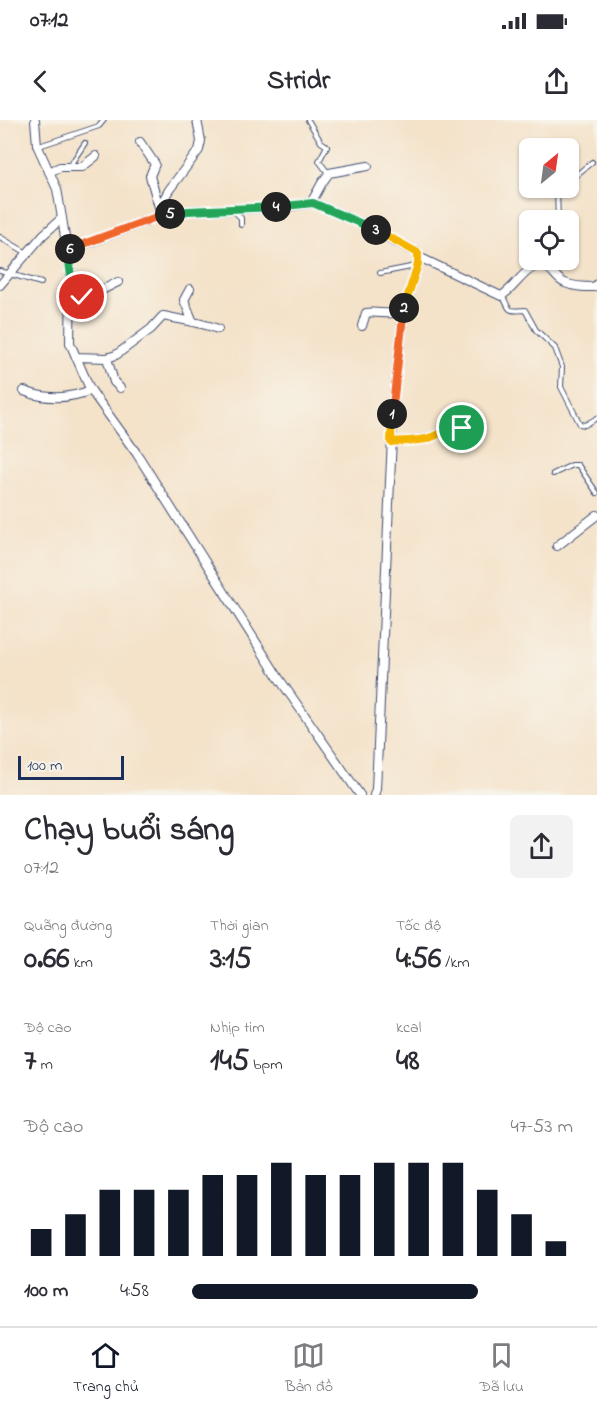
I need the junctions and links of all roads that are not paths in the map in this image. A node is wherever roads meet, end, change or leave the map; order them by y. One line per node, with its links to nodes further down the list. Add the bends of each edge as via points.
1 (35, 120): 7 (street)
2 (104, 120): 7 (lane, via 99,126)
3 (197, 120): 17 (street, via 199,150 169,190)
4 (308, 120): 13 (lane, via 327,146 319,161)
5 (140, 142): 17 (street, via 154,164 150,176)
6 (85, 143): 11 (lane)
7 (38, 146): 12 (street)
8 (96, 156): 11 (street, via 82,167)
9 (592, 162): 14 (lane)
10 (368, 166): 13 (street)
11 (69, 168): 12 (street)
12 (49, 172): 18 (street, via 57,189)
13 (329, 173): 15 (street)
14 (579, 173)
15 (311, 203): 16 (street); 23 (street, via 400,242)
16 (232, 209): 17 (street); 19 (lane, via 241,218)
17 (159, 212): 21 (street)
18 (62, 218): 21 (street); 22 (street)
19 (241, 225)
20 (0, 237): 22 (lane)
21 (67, 250): 36 (street)
22 (27, 253): 29 (street)
23 (419, 257): 24 (street); 35 (street)
24 (417, 266): 28 (lane); 37 (street)
25 (530, 270): 35 (street)
26 (551, 270): 32 (street, via 562,282 594,287)
27 (0, 271): 29 (lane)
28 (380, 273)
29 (9, 274): 31 (lane); 33 (street)
30 (118, 282): 36 (street, via 90,296)
31 (41, 283)
32 (597, 284)
33 (0, 285)
34 (190, 289): 38 (street, via 184,300)
35 (503, 295): 46 (lane, via 511,311 525,310 536,330 555,348 562,367 561,387 580,424)
36 (70, 298): 41 (street, via 70,343)
37 (404, 309): 39 (street, via 394,314 366,313); 48 (street)
38 (193, 322): 40 (street); 42 (street, via 164,316 128,347)
39 (362, 326)
40 (218, 329)
41 (76, 357): 42 (street); 44 (street)
42 (107, 358): 43 (street, via 114,382)
43 (120, 388)
44 (91, 390): 45 (street, via 58,398); 53 (street)
45 (24, 391)
46 (597, 418)
47 (477, 420): 48 (street, via 466,428 452,423 431,439)
48 (391, 442): 54 (street)
49 (553, 474): 50 (lane, via 578,465)
50 (597, 493)
51 (597, 515): 52 (street)
52 (557, 546)
53 (360, 795)
54 (374, 795)

